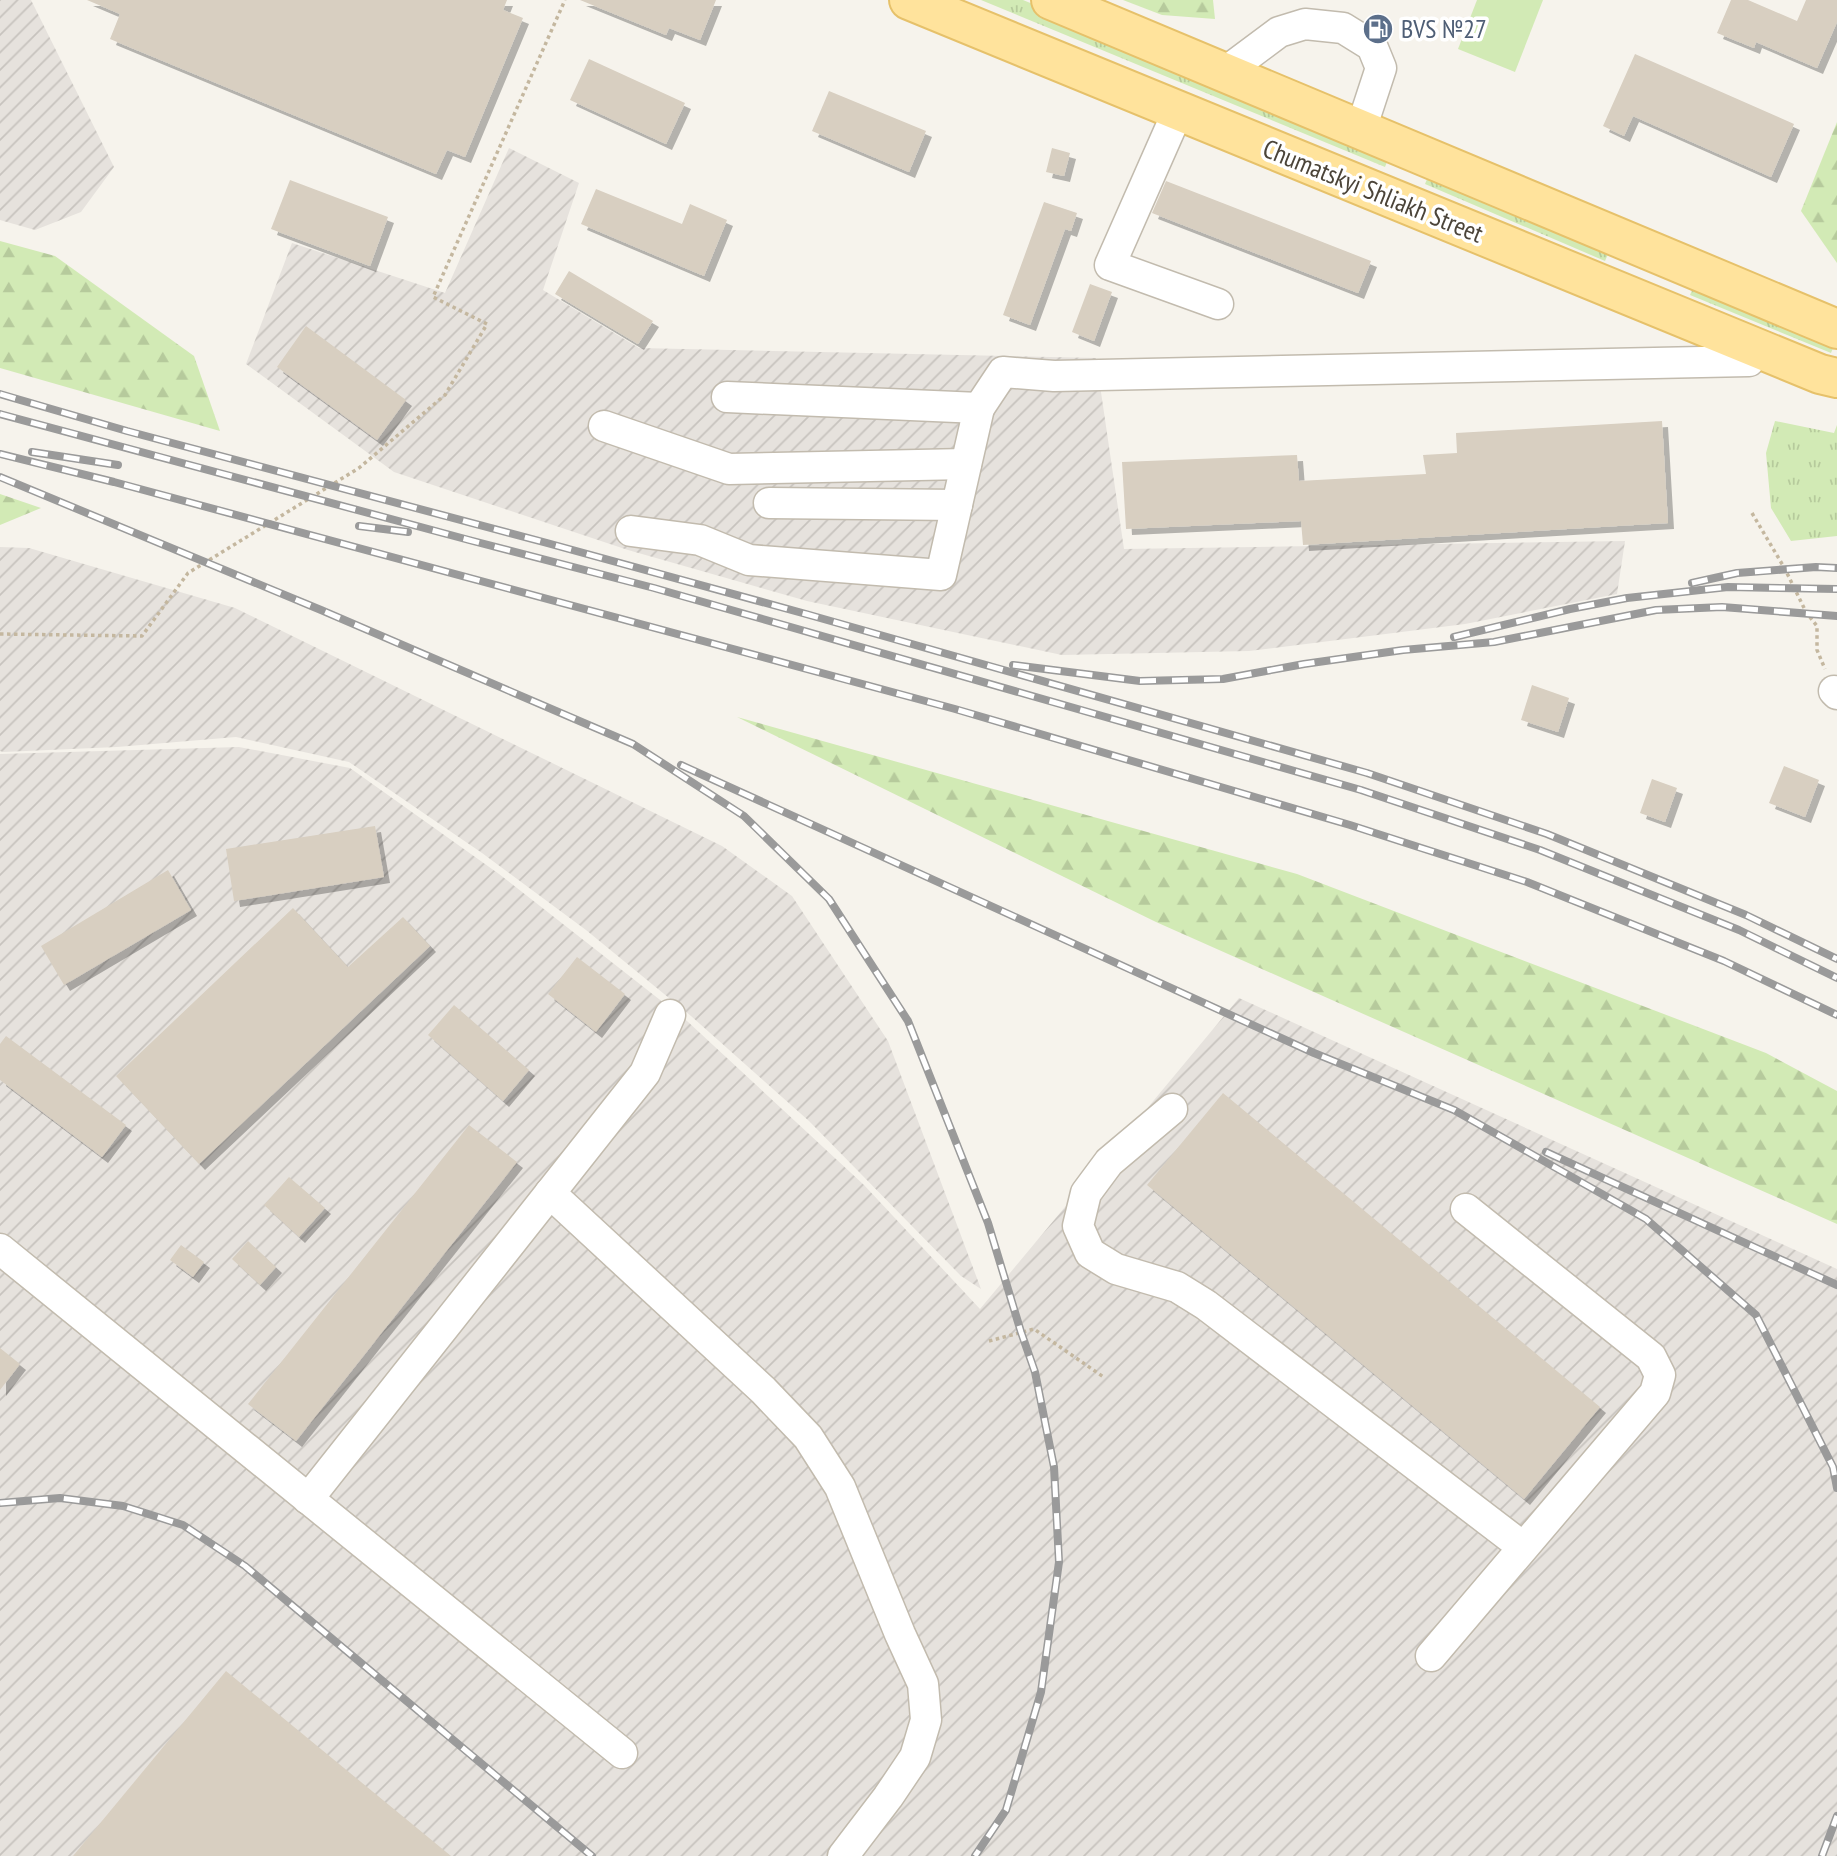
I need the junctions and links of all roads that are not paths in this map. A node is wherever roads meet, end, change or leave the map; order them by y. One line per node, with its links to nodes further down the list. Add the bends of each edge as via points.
1 (909, 0): 4 (main road, Chumatskyi Shliakh Street)
2 (1051, 0): 3 (main road, Chumatskyi Shliakh Street)
3 (1224, 73): 5 (main road, Chumatskyi Shliakh Street); 5 (lane, via 1279,32 1306,24 1343,29 1372,46 1381,68)
4 (1178, 111): 6 (lane, via 1110,265); 9 (main road, Chumatskyi Shliakh Street)
5 (1361, 129): 7 (main road, Chumatskyi Shliakh Street)
6 (1218, 304)
7 (1837, 328)
8 (1749, 361): 11 (lane, via 1068,376 1003,372)
9 (1837, 378)
10 (727, 397): 11 (lane)
11 (979, 408): 13 (lane)
12 (604, 426): 13 (lane, via 729,469)
13 (966, 464): 15 (lane)
14 (769, 503): 15 (lane)
15 (957, 505): 16 (lane, via 941,575 749,560 700,540)
16 (631, 531)
17 (670, 1015): 19 (lane, via 645,1073)
18 (1172, 1109): 23 (lane, via 1109,1162 1086,1193 1078,1226 1090,1253 1116,1269 1177,1287 1206,1306)
19 (550, 1194): 22 (lane); 26 (lane, via 763,1390 808,1437 840,1487 923,1684 926,1720 915,1758)
20 (1466, 1209): 23 (lane, via 1651,1357 1660,1375 1655,1393)
21 (0, 1249): 22 (lane)
22 (308, 1499): 25 (lane)
23 (1523, 1547): 24 (lane)
24 (1431, 1656)
25 (621, 1753)
26 (843, 1856)

